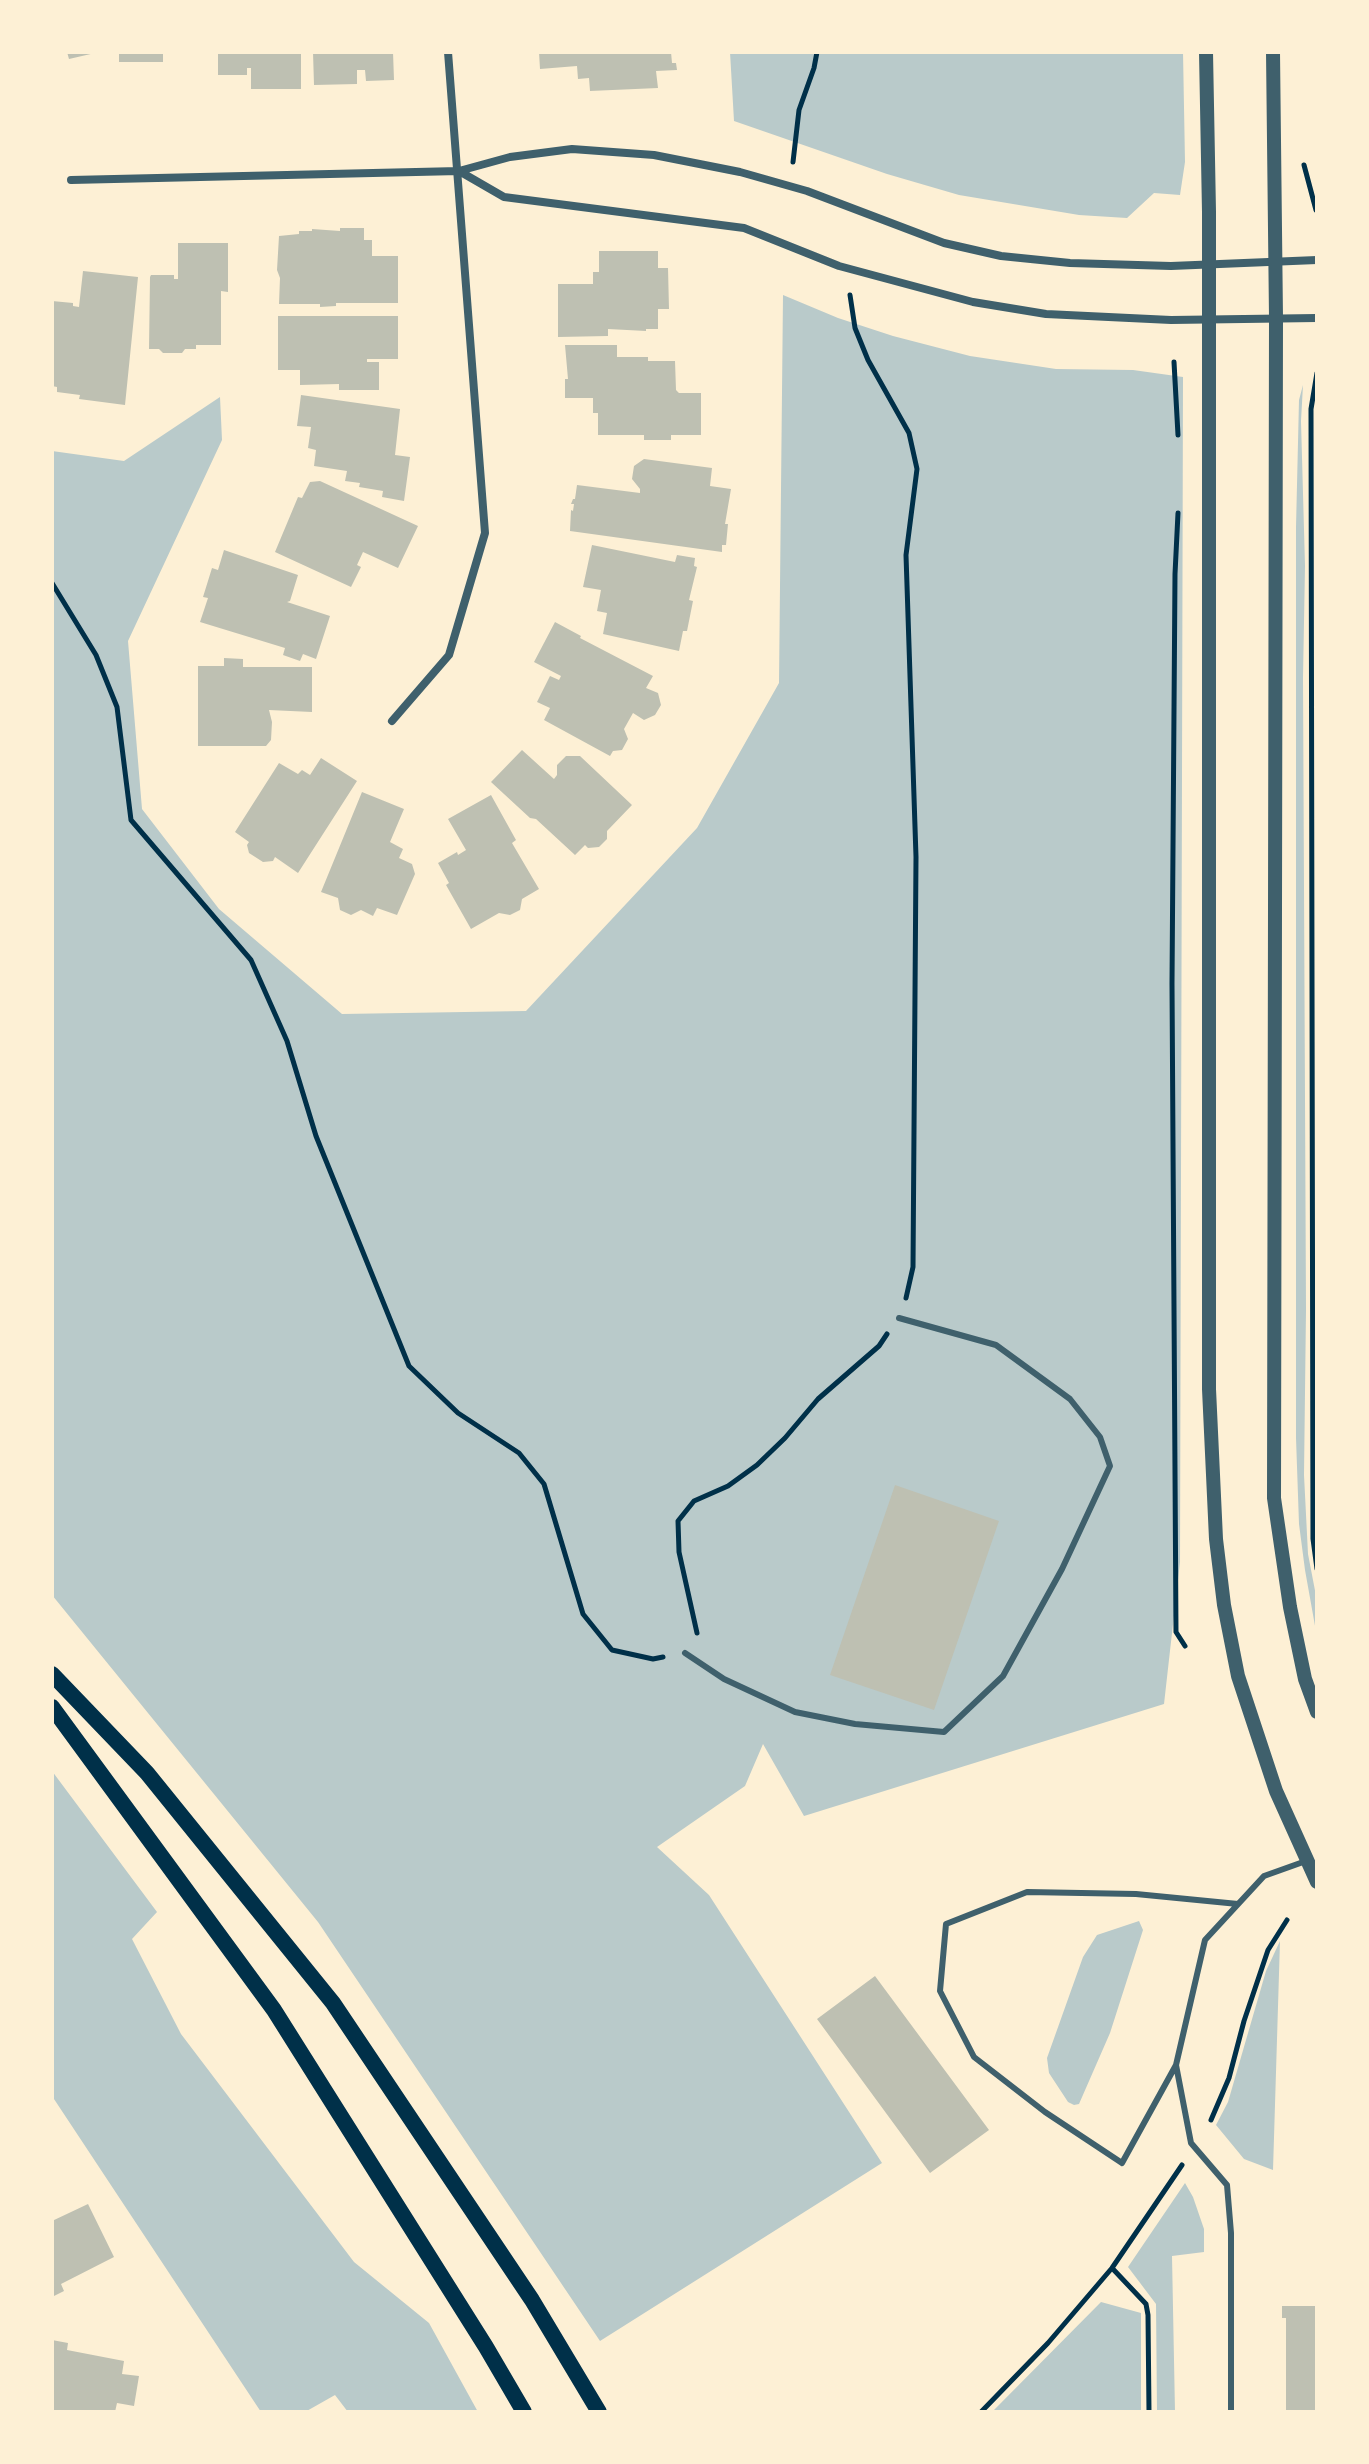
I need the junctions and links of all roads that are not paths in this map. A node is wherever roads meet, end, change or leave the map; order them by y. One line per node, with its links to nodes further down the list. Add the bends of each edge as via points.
1 (448, 52): 4 (street)
2 (1206, 52): 8 (street)
3 (1273, 52): 7 (street)
4 (459, 171): 5 (street); 8 (street, via 572,149 654,155 807,191 944,243 1001,256 1128,265); 11 (street, via 504,197 744,228 839,266 973,302 1046,314); 12 (street, via 485,533 449,655)
5 (71, 180)
6 (1317, 260): 7 (street)
7 (1275, 261): 8 (street); 9 (street)
8 (1209, 263): 11 (street)
9 (1276, 318): 10 (street); 11 (street); 17 (street, via 1274,1498 1290,1607)
10 (1317, 318)
11 (1209, 319): 18 (street, via 1209,1389 1216,1539 1238,1676 1276,1791)
12 (392, 721)
13 (899, 1318): 14 (lane, via 996,1345 1070,1399 1100,1437 1110,1466 1003,1676 944,1732 795,1712 724,1679)
14 (685, 1653)
15 (52, 1674): 23 (main road, via 147,1773 333,2003 532,2300)
16 (52, 1707): 22 (main road, via 274,2010)
17 (1317, 1712)
18 (1312, 1859): 19 (street); 20 (lane, via 1264,1876)
19 (1317, 1882)
20 (1238, 1904): 21 (lane, via 1205,1940); 21 (lane, via 1136,1894 1027,1892 946,1924 940,1991 974,2057 1122,2163)
21 (1176, 2065): 24 (lane, via 1193,2148 1227,2185)
22 (524, 2412)
23 (599, 2412)
24 (1231, 2412)

